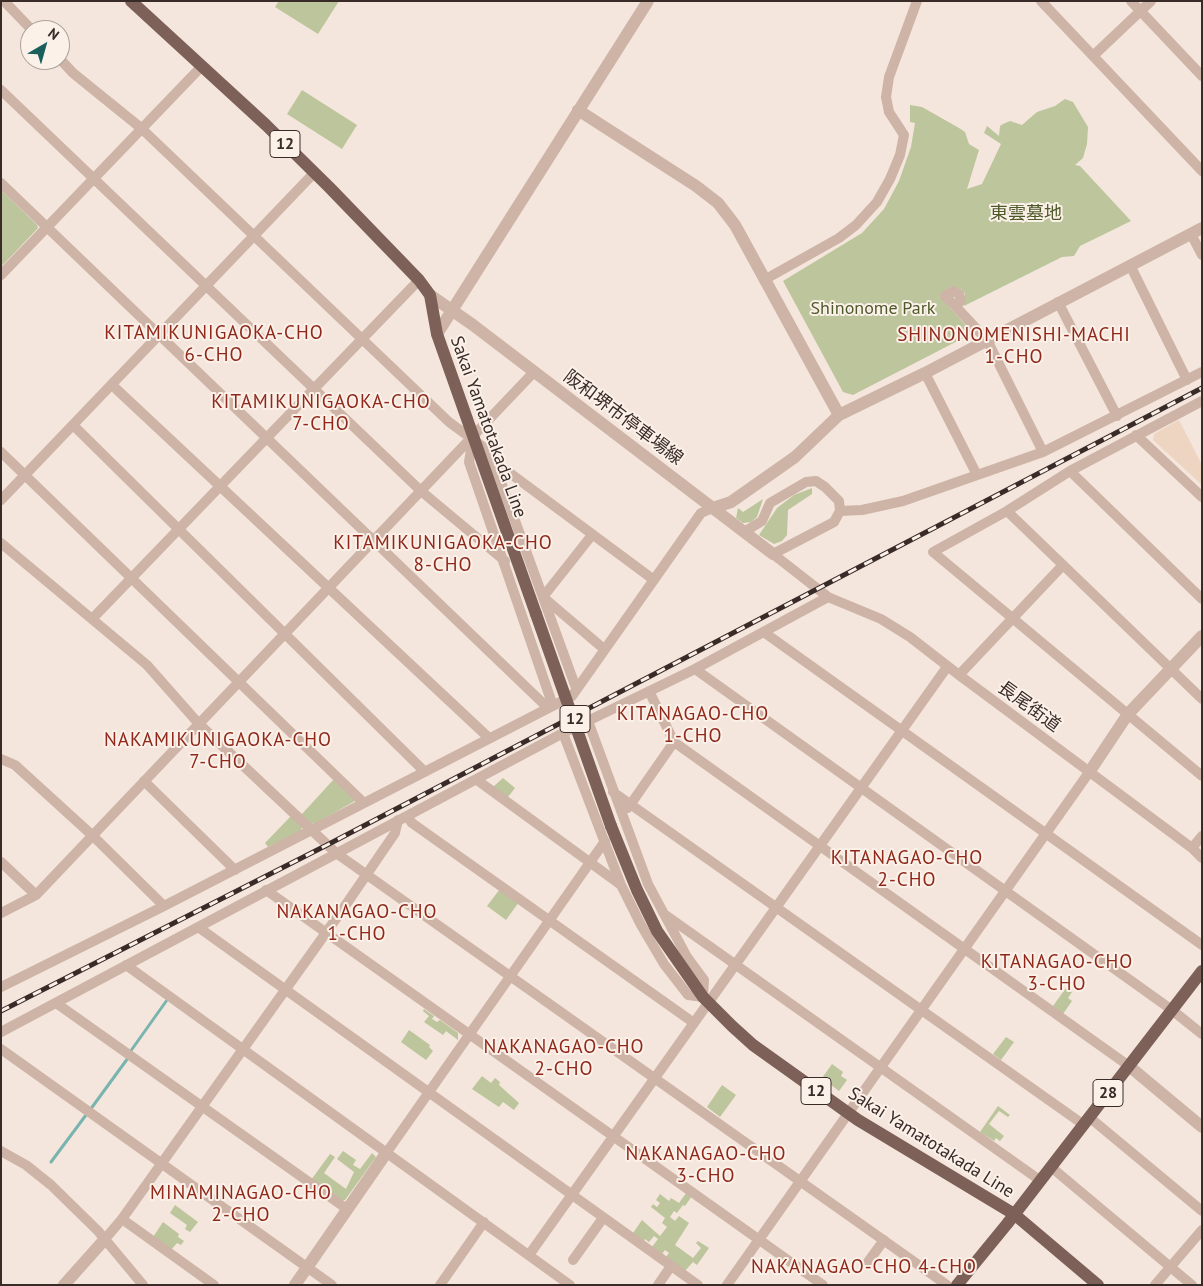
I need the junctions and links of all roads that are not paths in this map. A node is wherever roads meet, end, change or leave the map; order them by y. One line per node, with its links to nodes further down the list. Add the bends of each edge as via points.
1 (2, 1): 9 (street)
2 (131, 1): 11 (main road, Sakai Yamatotakada Line / 12)
3 (648, 1): 15 (street)
4 (916, 1): 28 (street, via 888,77 886,97 889,112 904,135 890,179 877,202 839,238)
5 (1041, 1): 10 (street)
6 (1131, 1): 8 (street)
7 (1151, 1): 8 (street)
8 (1140, 11): 10 (street); 13 (street)
9 (22, 20)
10 (1093, 56): 17 (street)
11 (201, 66): 16 (street); 18 (main road, Sakai Yamatotakada Line / 12)
12 (70, 68): 16 (street)
13 (1202, 76)
14 (1, 90): 19 (street)
15 (578, 110): 28 (street, via 718,203 735,224); 33 (street)
16 (141, 128): 19 (street); 23 (street)
17 (1202, 171)
18 (314, 173): 23 (street); 27 (main road, Sakai Yamatotakada Line / 12)
19 (93, 179): 21 (street); 29 (street)
20 (1, 183): 21 (street)
21 (47, 227): 26 (street); 35 (street)
22 (1196, 231): 24 (street); 25 (street)
23 (255, 236): 29 (street); 36 (street)
24 (1202, 255)
25 (1130, 265): 31 (street); 41 (street)
26 (1, 275)
27 (419, 280): 30 (main road, Sakai Yamatotakada Line / 12); 36 (street)
28 (764, 280): 45 (street)
29 (206, 286): 35 (street); 43 (street)
30 (430, 295): 33 (street, 阪和堺市停車場線); 34 (main road, Sakai Yamatotakada Line / 12)
31 (1058, 302): 37 (street); 46 (street)
32 (956, 307): 37 (street)
33 (451, 311): 34 (street); 38 (street, 阪和堺市停車場線)
34 (436, 334): 50 (main road, Sakai Yamatotakada Line / 12)
35 (160, 335): 42 (street); 49 (street)
36 (362, 339): 43 (street); 50 (street, via 449,422)
37 (988, 340): 40 (street); 52 (street)
38 (534, 372): 50 (street); 61 (street, 阪和堺市停車場線)
39 (1202, 372): 41 (street)
40 (925, 373): 45 (street); 56 (street)
41 (1187, 380): 46 (street)
42 (112, 385): 47 (street); 57 (street)
43 (314, 389): 49 (street); 58 (street)
44 (1202, 401): 48 (street)
45 (839, 415): 61 (street, via 795,457 731,502)
46 (1117, 416): 52 (street)
47 (73, 425): 55 (street); 64 (street)
48 (1136, 435): 54 (street); 59 (street)
49 (267, 437): 57 (street); 67 (street)
50 (472, 437): 53 (street, via 490,452); 58 (street); 70 (street, via 469,462); 144 (main road, Sakai Yamatotakada Line / 12, bridge, via 611,826 637,890 657,931)
51 (1, 452): 55 (street)
52 (1043, 452): 56 (street)
53 (495, 462): 66 (street); 75 (street)
54 (1070, 471): 63 (street); 77 (street)
55 (26, 475): 60 (street); 72 (street)
56 (977, 475): 62 (street, via 902,501 862,510)
57 (220, 486): 64 (street); 74 (street)
58 (421, 492): 67 (street); 70 (street)
59 (1202, 497)
60 (1, 500)
61 (713, 508): 65 (street, 阪和堺市停車場線); 73 (street, via 701,513)
62 (840, 511): 65 (street, via 839,501 833,493 816,481 806,482 770,503 762,521); 69 (street, via 834,522)
63 (1007, 512): 71 (street); 79 (street, via 933,552)
64 (179, 529): 72 (street); 81 (street)
65 (744, 532): 69 (street, 阪和堺市停車場線)
66 (592, 535): 73 (street); 75 (street)
67 (373, 541): 74 (street); 92 (street)
68 (1, 544): 78 (street)
69 (773, 554): 76 (street, 長尾街道)
70 (505, 562): 92 (street)
71 (1063, 565): 79 (street); 85 (street)
72 (132, 577): 78 (street); 88 (street)
73 (654, 580): 83 (street)
74 (328, 588): 81 (street); 98 (street)
75 (543, 597): 83 (street); 89 (street)
76 (828, 597): 80 (street); 84 (street, 長尾街道, via 881,619)
77 (1202, 599)
78 (92, 619): 95 (street, via 147,665)
79 (1013, 619): 87 (street); 93 (street)
80 (765, 633): 86 (street); 96 (street)
81 (285, 634): 88 (street); 102 (street)
82 (1202, 636): 85 (street)
83 (604, 649): 89 (street)
84 (948, 666): 87 (street, 長尾街道); 96 (street)
85 (1170, 668): 91 (street); 93 (street)
86 (695, 669): 90 (street); 106 (street)
87 (959, 676): 101 (street, 長尾街道)
88 (240, 680): 95 (street); 108 (street)
89 (576, 688): 92 (street, via 572,696)
90 (649, 691): 94 (street); 99 (street)
91 (1202, 699)
92 (551, 707): 98 (street)
93 (1128, 714): 101 (street); 103 (street)
94 (588, 721): 97 (street); 107 (street)
95 (199, 724): 105 (street); 112 (street)
96 (901, 731): 106 (street); 113 (street)
97 (563, 733): 104 (street); 116 (street)
98 (489, 738): 102 (street)
99 (674, 742): 109 (street); 117 (street)
100 (1, 759): 114 (street, via 14,765)
101 (1090, 770): 113 (street); 118 (street, 長尾街道)
102 (425, 772): 108 (street)
103 (1202, 776)
104 (477, 780): 110 (street); 122 (street)
105 (144, 781): 114 (street); 123 (street)
106 (860, 789): 117 (street); 127 (street)
107 (613, 792): 109 (street); 111 (street)
108 (364, 803): 112 (street)
109 (631, 804): 111 (street); 130 (street)
110 (402, 818): 119 (street); 124 (street); 133 (street)
111 (622, 818): 132 (street)
112 (312, 831): 119 (street); 123 (street)
113 (1045, 833): 127 (street); 136 (street)
114 (93, 836): 128 (street); 129 (street)
115 (1202, 836): 118 (street)
116 (605, 841): 122 (street); 125 (street)
117 (819, 847): 130 (street); 137 (street)
118 (1192, 848): 120 (street, 長尾街道)
119 (336, 853): 124 (street); 126 (street)
120 (1202, 858)
121 (1, 862): 128 (street)
122 (590, 862): 125 (street); 133 (street)
123 (235, 870): 129 (street)
124 (366, 876): 135 (street); 141 (street)
125 (621, 885): 144 (street, via 664,964 688,995)
126 (266, 890): 134 (street); 135 (street)
127 (1004, 891): 137 (street); 147 (street)
128 (36, 895): 131 (street)
129 (164, 906): 142 (street)
130 (777, 906): 138 (street); 146 (street)
131 (1, 913)
132 (661, 913): 138 (street); 144 (street, via 704,980)
133 (550, 919): 141 (street); 148 (street)
134 (198, 927): 139 (street); 143 (street)
135 (326, 933): 143 (street); 150 (street)
136 (1202, 945)
137 (964, 948): 146 (street); 154 (street)
138 (736, 964): 144 (street); 155 (street)
139 (126, 965): 145 (street); 153 (street)
140 (1202, 971): 147 (main road, 28)
141 (510, 976): 150 (street); 156 (street)
142 (2, 985)
143 (286, 990): 153 (street); 157 (street)
144 (706, 1000): 148 (street); 159 (main road, Sakai Yamatotakada Line / 12, via 754,1045)
145 (56, 1003): 149 (street); 158 (street)
146 (921, 1008): 155 (street); 160 (street)
147 (1172, 1010): 151 (street); 154 (main road, 28)
148 (694, 1023): 156 (street)
149 (1, 1032)
150 (469, 1034): 157 (street); 162 (street)
151 (1202, 1034)
152 (1, 1049): 165 (street)
153 (243, 1049): 158 (street); 164 (street)
154 (1129, 1066): 160 (main road, 28); 161 (street)
155 (880, 1067): 159 (street); 168 (street)
156 (654, 1079): 162 (street); 167 (street)
157 (428, 1092): 164 (street); 169 (street)
158 (202, 1107): 165 (street); 170 (street)
159 (848, 1114): 167 (street); 172 (main road, Sakai Yamatotakada Line / 12)
160 (1086, 1121): 166 (main road, 28); 171 (street)
161 (1202, 1127)
162 (613, 1136): 169 (street); 178 (street)
163 (1, 1151): 177 (street, via 50,1185)
164 (387, 1152): 170 (street); 175 (street)
165 (162, 1163): 174 (street); 184 (street)
166 (1051, 1167): 168 (main road, 28); 185 (street)
167 (800, 1181): 178 (street); 179 (street)
168 (1041, 1181): 172 (main road, 28)
169 (572, 1196): 173 (street); 180 (street)
170 (347, 1209): 184 (street)
171 (1202, 1211)
172 (1014, 1214): 198 (main road, 28); 199 (main road, Sakai Yamatotakada Line / 12)
173 (603, 1218): 181 (street); 183 (street)
174 (122, 1220): 177 (street); 188 (street)
175 (484, 1222): 180 (street); 191 (street)
176 (1202, 1230): 185 (street)
177 (105, 1239): 186 (street); 187 (street)
178 (759, 1240): 195 (street); 196 (street)
179 (884, 1240): 182 (street); 197 (street)
180 (529, 1255): 192 (street)
181 (573, 1260)
182 (868, 1262)
183 (671, 1266): 193 (street); 194 (street)
184 (307, 1267): 189 (street); 190 (street)
185 (1171, 1267): 200 (street); 201 (street)
186 (64, 1285)
187 (143, 1285)
188 (214, 1285)
189 (295, 1285)
190 (332, 1285)
191 (440, 1285)
192 (569, 1285)
193 (658, 1285)
194 (698, 1285)
195 (727, 1285)
196 (823, 1285)
197 (947, 1285)
198 (957, 1285)
199 (1098, 1285)
200 (1155, 1285)
201 (1192, 1285)

